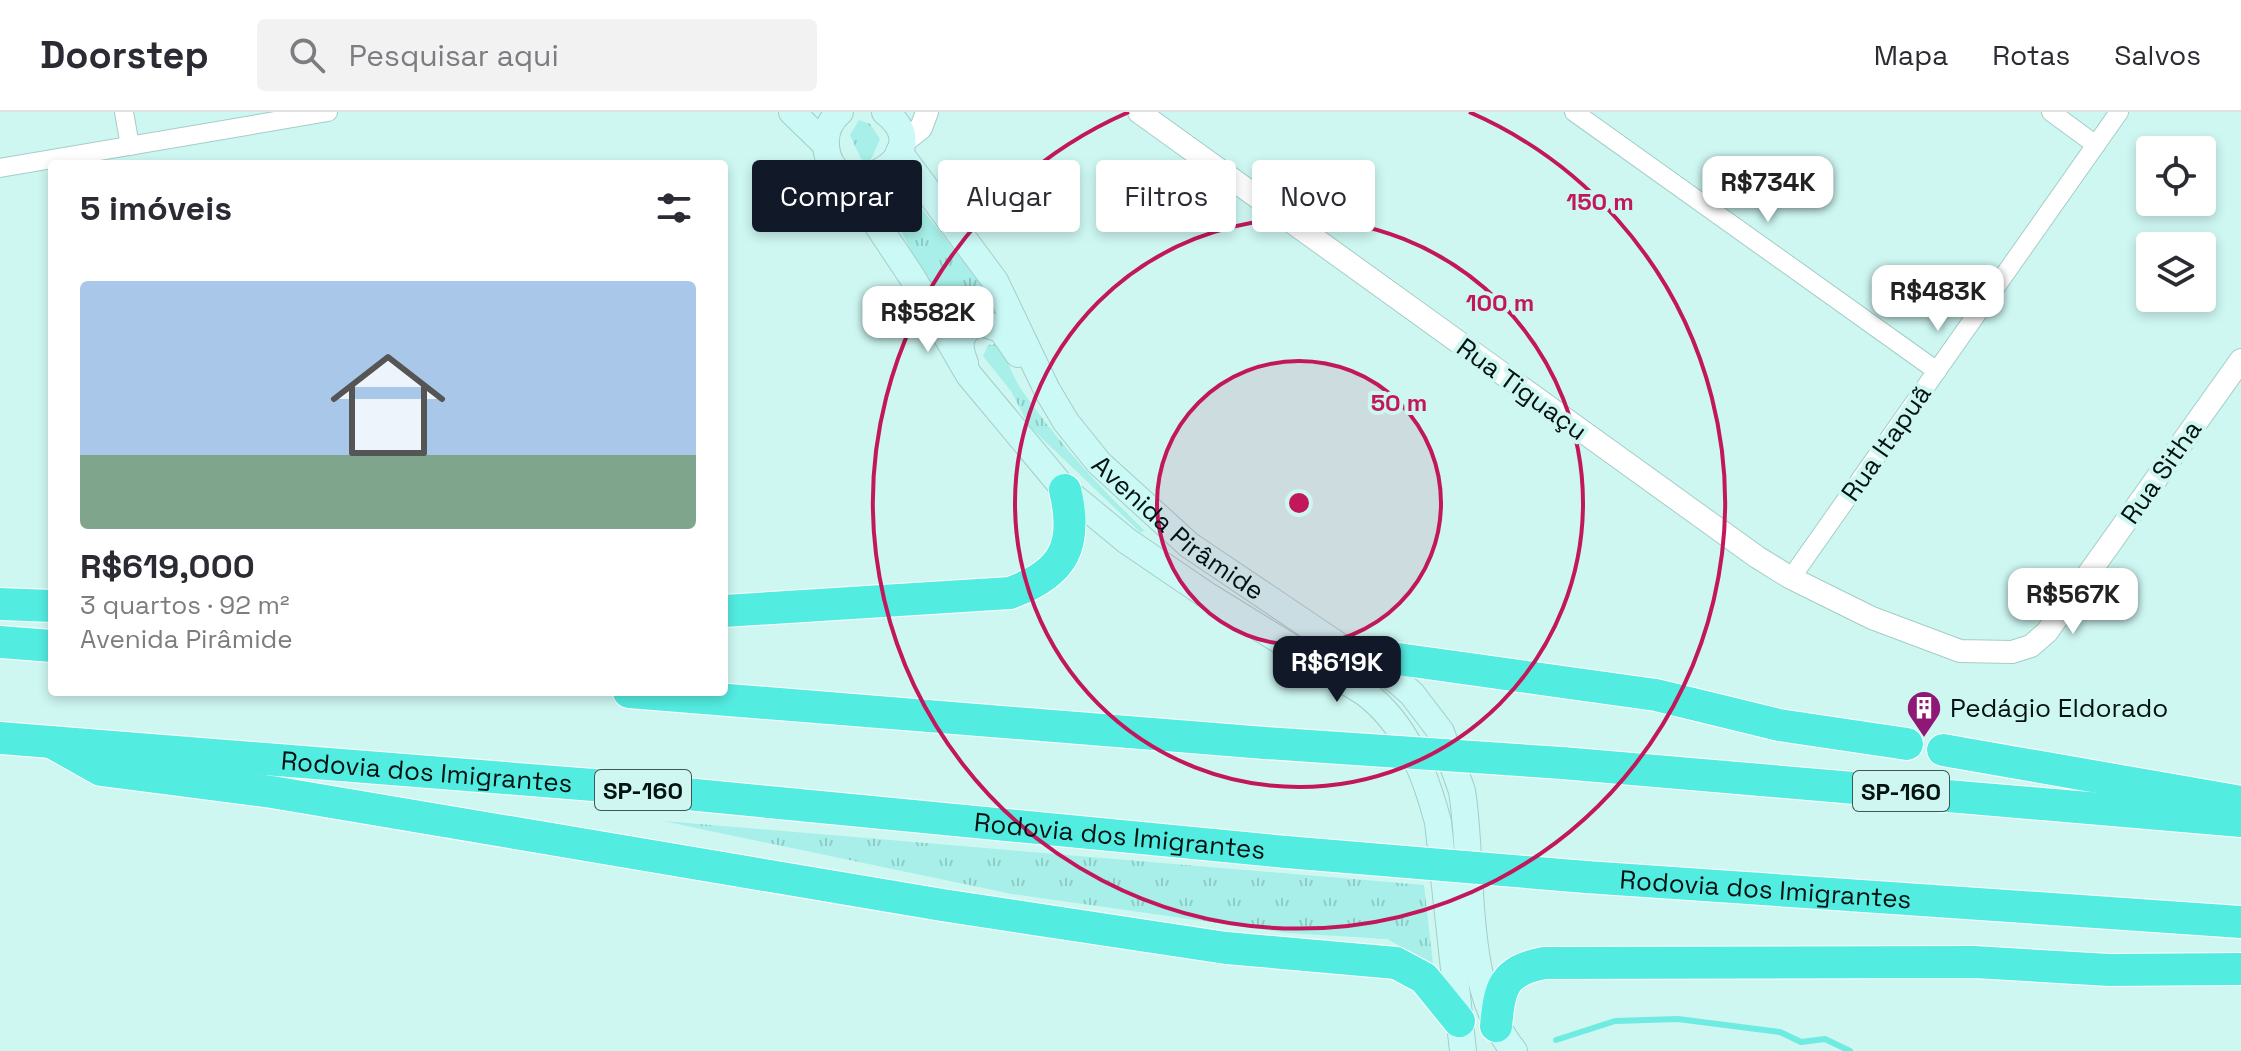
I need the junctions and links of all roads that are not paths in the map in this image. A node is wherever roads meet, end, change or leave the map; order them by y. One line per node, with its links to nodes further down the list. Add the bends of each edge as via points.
1 (124, 112): 14 (street)
2 (328, 112): 14 (street)
3 (792, 112): 12 (main road, Avenida Pirâmide)
4 (801, 112): 11 (main road)
5 (927, 112): 15 (street, via 921,128)
6 (1139, 112): 25 (street, Rua Tiguaçu)
7 (1574, 112): 21 (street)
8 (2051, 112): 13 (street)
9 (2119, 112): 13 (street, Rua Itapuã)
10 (890, 113): 15 (main road, Avenida Pirâmide)
11 (838, 114): 12 (main road, via 827,130)
12 (826, 145): 16 (main road, Avenida Pirâmide)
13 (2096, 145): 21 (street, Rua Itapuã)
14 (130, 146): 18 (street)
15 (900, 147): 17 (main road); 23 (main road, Avenida Pirâmide, via 995,281)
16 (831, 160)
17 (892, 160)
18 (0, 168)
19 (882, 232): 22 (main road, Avenida Pirâmide)
20 (2241, 360): 25 (street, Rua Sitha, via 2047,632 2031,646 1995,653 1960,651 1872,618)
21 (1937, 371): 25 (street, Rua Itapuã)
22 (969, 375): 23 (main road, via 959,342 971,326 991,323 1001,329 1039,393); 24 (main road, Avenida Pirâmide)
23 (1066, 422): 31 (main road, Avenida Pirâmide, via 1120,484 1189,545)
24 (1065, 490): 28 (highway, via 1073,523 1069,542 1050,571 1021,589); 41 (main road, Avenida Pirâmide, via 1127,541 1208,596 1365,693 1404,734 1438,822)
25 (1791, 578)
26 (0, 604): 27 (highway)
27 (48, 606)
28 (728, 611)
29 (0, 642): 30 (highway)
30 (48, 646)
31 (1348, 652): 35 (highway, via 1656,695 1779,725); 42 (main road, Avenida Pirâmide, via 1412,694 1441,732 1455,764 1469,834 1479,966)
32 (679, 696): 38 (highway, SP-160, bridge)
33 (0, 738): 34 (highway, Rodovia dos Imigrantes / SP-160)
34 (51, 742): 39 (highway, Rodovia dos Imigrantes / SP-160, bridge, via 578,784 1586,877); 41 (highway, via 101,770 272,792 1211,946 1396,963 1424,978)
35 (1907, 744)
36 (1943, 750): 37 (highway)
37 (2241, 802)
38 (2241, 821)
39 (2241, 922)
40 (2241, 969): 42 (highway, via 2109,970 1974,962 1544,963 1527,966 1506,981 1500,995)
41 (1461, 1036)
42 (1505, 1039)

